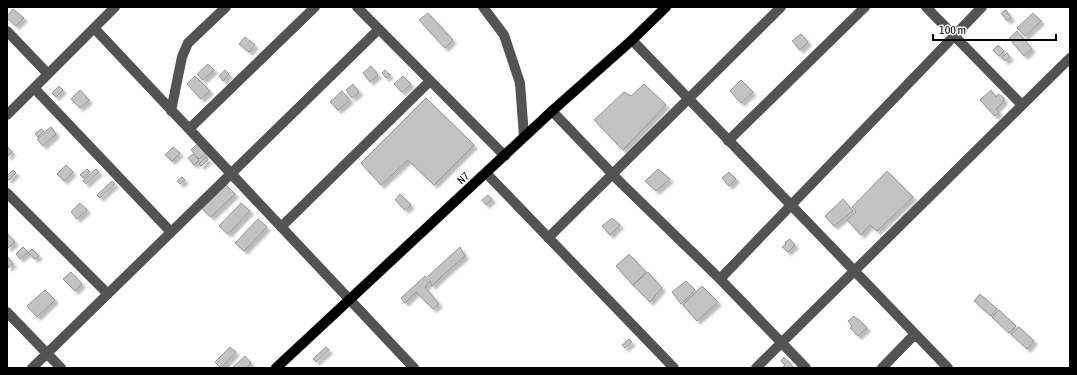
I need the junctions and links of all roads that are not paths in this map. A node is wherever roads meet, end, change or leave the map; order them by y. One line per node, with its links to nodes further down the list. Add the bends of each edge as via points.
1 (115, 7): 11 (street)
2 (226, 7): 22 (street, via 188,43 182,57)
3 (315, 7): 25 (street)
4 (357, 7): 12 (street)
5 (483, 7): 26 (street, via 504,35 520,83)
6 (666, 7): 15 (main road, N7)
7 (781, 7): 20 (street)
8 (865, 7): 27 (street)
9 (926, 7): 14 (street)
10 (982, 7): 14 (street)
11 (94, 28): 17 (street); 22 (street)
12 (378, 29): 18 (street); 29 (street)
13 (7, 31): 17 (street)
14 (954, 36): 21 (street); 33 (street)
15 (632, 40): 20 (street); 23 (main road, N7)
16 (1069, 61): 21 (street)
17 (48, 74): 19 (street)
18 (430, 81): 28 (street); 34 (street)
19 (34, 88): 24 (street); 35 (street)
20 (688, 99): 27 (street); 31 (street)
21 (1022, 105): 37 (street)
22 (172, 111): 25 (street)
23 (552, 111): 26 (main road, N7); 31 (street)
24 (7, 115)
25 (189, 129): 29 (street)
26 (524, 136): 28 (main road, N7)
27 (728, 140): 33 (street)
28 (504, 156): 30 (main road, N7)
29 (230, 173): 34 (street); 35 (street)
30 (486, 173): 36 (street); 40 (main road, N7)
31 (612, 174): 36 (street); 38 (street)
32 (7, 194): 39 (street)
33 (790, 206): 37 (street); 38 (street)
34 (281, 227): 40 (street)
35 (171, 232): 39 (street)
36 (548, 238): 49 (street)
37 (854, 271): 42 (street); 43 (street)
38 (720, 279): 43 (street)
39 (108, 294): 44 (street)
40 (349, 299): 47 (main road, N7); 48 (street)
41 (7, 312): 44 (street)
42 (915, 334): 52 (street); 53 (street)
43 (781, 343): 50 (street); 51 (street)
44 (47, 353): 45 (street); 46 (street)
45 (32, 368)
46 (61, 368)
47 (276, 368)
48 (414, 368)
49 (674, 368)
50 (756, 368)
51 (806, 368)
52 (882, 368)
53 (948, 368)

